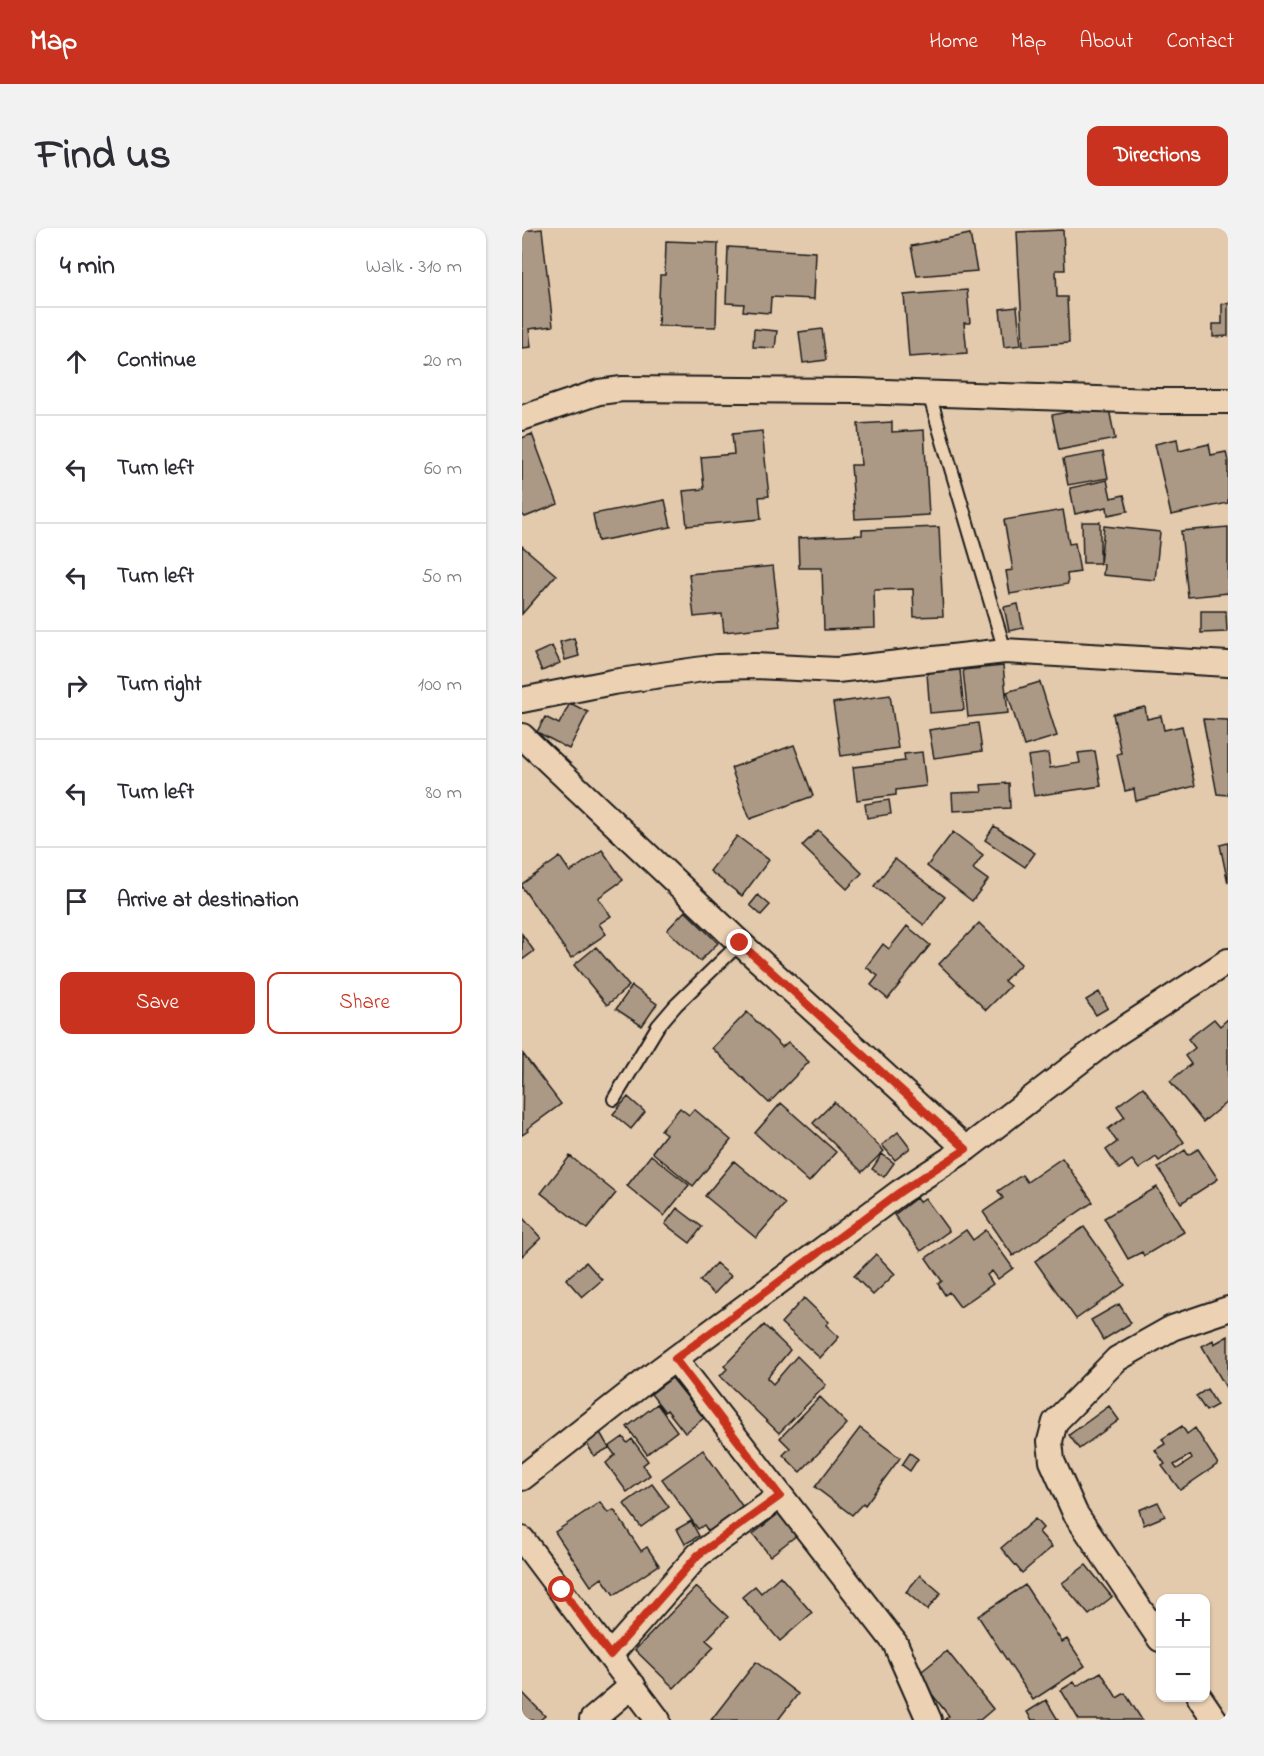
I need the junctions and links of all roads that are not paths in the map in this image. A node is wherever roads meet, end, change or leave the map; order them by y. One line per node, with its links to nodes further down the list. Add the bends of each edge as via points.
1 (928, 394): 2 (street); 3 (street, via 622,389 599,392); 4 (lane)
2 (1228, 401)
3 (522, 418)
4 (1005, 651): 5 (street); 6 (street, via 837,669 717,667)
5 (1228, 664)
6 (522, 700)
7 (522, 736): 8 (street)
8 (740, 943): 10 (lane, via 658,1026); 11 (street)
9 (1228, 961): 11 (street, via 1114,1035)
10 (614, 1099)
11 (966, 1149): 13 (street, via 900,1192)
12 (1228, 1309): 17 (street, via 1172,1328 1117,1359 1055,1422 1050,1441 1052,1461 1075,1513)
13 (675, 1359): 14 (street); 15 (street)
14 (522, 1478)
15 (780, 1496): 18 (street, via 698,1555); 23 (street, via 895,1643)
16 (522, 1539): 18 (street)
17 (1156, 1632)
18 (610, 1655): 19 (street)
19 (633, 1685): 21 (street); 22 (street)
20 (1203, 1702): 24 (street)
21 (592, 1720)
22 (658, 1720)
23 (929, 1720)
24 (1215, 1720)

